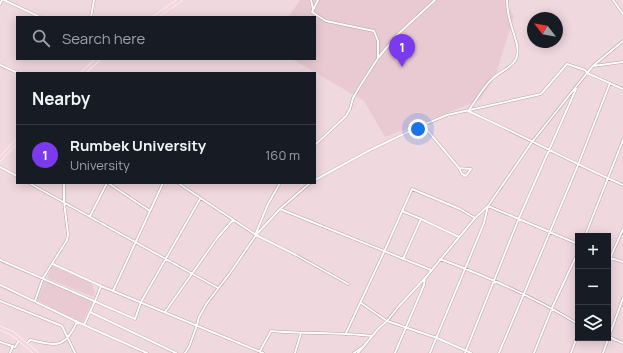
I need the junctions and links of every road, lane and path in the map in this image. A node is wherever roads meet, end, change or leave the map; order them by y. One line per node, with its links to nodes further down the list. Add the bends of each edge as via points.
1 (3, 0): 9 (street); 12 (street)
2 (94, 0): 13 (street)
3 (180, 0): 14 (main road)
4 (311, 0): 10 (street)
5 (318, 0): 10 (street)
6 (435, 0): 16 (street, via 397,35)
7 (507, 0): 27 (street, via 518,56 512,64 491,79)
8 (614, 0): 11 (street)
9 (0, 4)
10 (313, 10): 16 (street, via 312,12 326,21 374,31 378,41)
11 (623, 14)
12 (38, 16)
13 (91, 16)
14 (156, 16)
15 (623, 41): 20 (street)
16 (378, 58): 32 (street, via 353,98 346,116)
17 (97, 60): 22 (main road)
18 (623, 62): 20 (street)
19 (0, 65): 21 (street)
20 (593, 66): 23 (street)
21 (16, 72)
22 (84, 72)
23 (587, 72): 24 (street); 25 (street); 27 (street, via 567,64 541,94)
24 (610, 83): 26 (street); 35 (street)
25 (577, 86): 31 (street); 33 (street)
26 (623, 89)
27 (468, 111): 28 (street); 31 (street)
28 (423, 124): 37 (street); 39 (street)
29 (623, 140): 40 (street)
30 (16, 142): 34 (main road)
31 (532, 142): 33 (street); 52 (street)
32 (316, 144)
33 (549, 151): 35 (street); 58 (street)
34 (0, 159)
35 (578, 165): 40 (street); 62 (street)
36 (0, 167): 38 (street)
37 (459, 168): 37 (street, via 466,176 471,169)
38 (16, 175)
39 (316, 179)
40 (609, 179): 49 (street); 63 (street)
41 (31, 184): 51 (street)
42 (64, 184): 51 (street)
43 (106, 184): 56 (street)
44 (108, 184): 54 (street)
45 (163, 184): 54 (street)
46 (179, 184): 50 (street)
47 (279, 184): 64 (street)
48 (309, 184): 53 (street)
49 (623, 185)
50 (200, 199): 60 (street); 70 (street)
51 (64, 202): 56 (street); 77 (street, via 68,234)
52 (488, 206): 57 (street); 58 (street); 78 (street, via 484,223)
53 (280, 209): 64 (street); 68 (street)
54 (150, 212): 66 (street)
55 (402, 212): 57 (street, via 412,189); 59 (street); 68 (street)
56 (90, 216): 66 (street)
57 (475, 218): 65 (street)
58 (519, 218): 62 (street); 83 (street)
59 (421, 219): 65 (street); 75 (street)
60 (233, 220): 64 (street); 80 (street, via 218,236)
61 (623, 228): 69 (street)
62 (550, 232): 67 (street); 89 (street)
63 (586, 233)
64 (256, 234): 84 (street); 87 (street)
65 (460, 237): 73 (street)
66 (136, 242): 70 (street); 88 (street)
67 (575, 243)
68 (384, 252): 75 (street); 95 (street)
69 (611, 253)
70 (166, 258): 80 (street); 94 (street)
71 (575, 258): 96 (street)
72 (611, 258): 76 (street)
73 (440, 259): 78 (street); 79 (street)
74 (0, 260): 82 (street)
75 (403, 260): 79 (street)
76 (623, 262)
77 (53, 264): 82 (street); 86 (street)
78 (465, 269): 83 (street); 112 (street)
79 (431, 270): 81 (street)
80 (192, 273): 87 (street); 98 (street)
81 (426, 277): 99 (street); 105 (street)
82 (44, 278): 92 (street); 93 (street)
83 (495, 280): 89 (street); 122 (street)
84 (348, 284)
85 (0, 285): 92 (street)
86 (100, 286): 88 (street); 93 (street)
87 (218, 288): 103 (street, via 199,317)
88 (113, 291): 94 (street)
89 (523, 294): 96 (street); 136 (street)
90 (623, 298): 106 (street)
91 (0, 301): 111 (street, via 62,326)
92 (35, 301): 100 (street)
93 (95, 302): 94 (street, via 135,319); 97 (street)
94 (141, 302): 98 (street)
95 (361, 303): 99 (street); 108 (street)
96 (552, 308): 101 (street); 137 (street)
97 (90, 312): 102 (street); 127 (street)
98 (165, 312): 103 (street)
99 (387, 321): 105 (street); 109 (street)
100 (77, 322): 102 (street); 111 (street)
101 (575, 322)
102 (84, 325): 126 (street)
103 (197, 325): 121 (street); 128 (street)
104 (0, 328): 113 (main road)
105 (406, 328): 112 (street); 133 (street)
106 (611, 328)
107 (301, 333): 108 (street); 121 (street, via 271,331); 130 (street)
108 (346, 333): 109 (street)
109 (372, 336): 120 (street)
110 (611, 337): 117 (street)
111 (67, 338): 118 (street, via 59,344 30,340); 125 (street)
112 (437, 338): 122 (street); 134 (street)
113 (20, 339): 118 (main road); 119 (street, via 15,347)
114 (576, 341): 138 (street)
115 (607, 341): 139 (street)
116 (0, 342): 119 (street)
117 (623, 343)
118 (26, 344): 124 (main road)
119 (13, 346): 123 (street)
120 (363, 346): 131 (street); 132 (street)
121 (260, 351): 129 (street)
122 (466, 352): 135 (street)
123 (10, 353)
124 (36, 353)
125 (76, 353)
126 (147, 353)
127 (176, 353)
128 (185, 353)
129 (263, 353)
130 (295, 353)
131 (354, 353)
132 (358, 353)
133 (395, 353)
134 (430, 353)
135 (471, 353)
136 (499, 353)
137 (534, 353)
138 (572, 353)
139 (603, 353)

